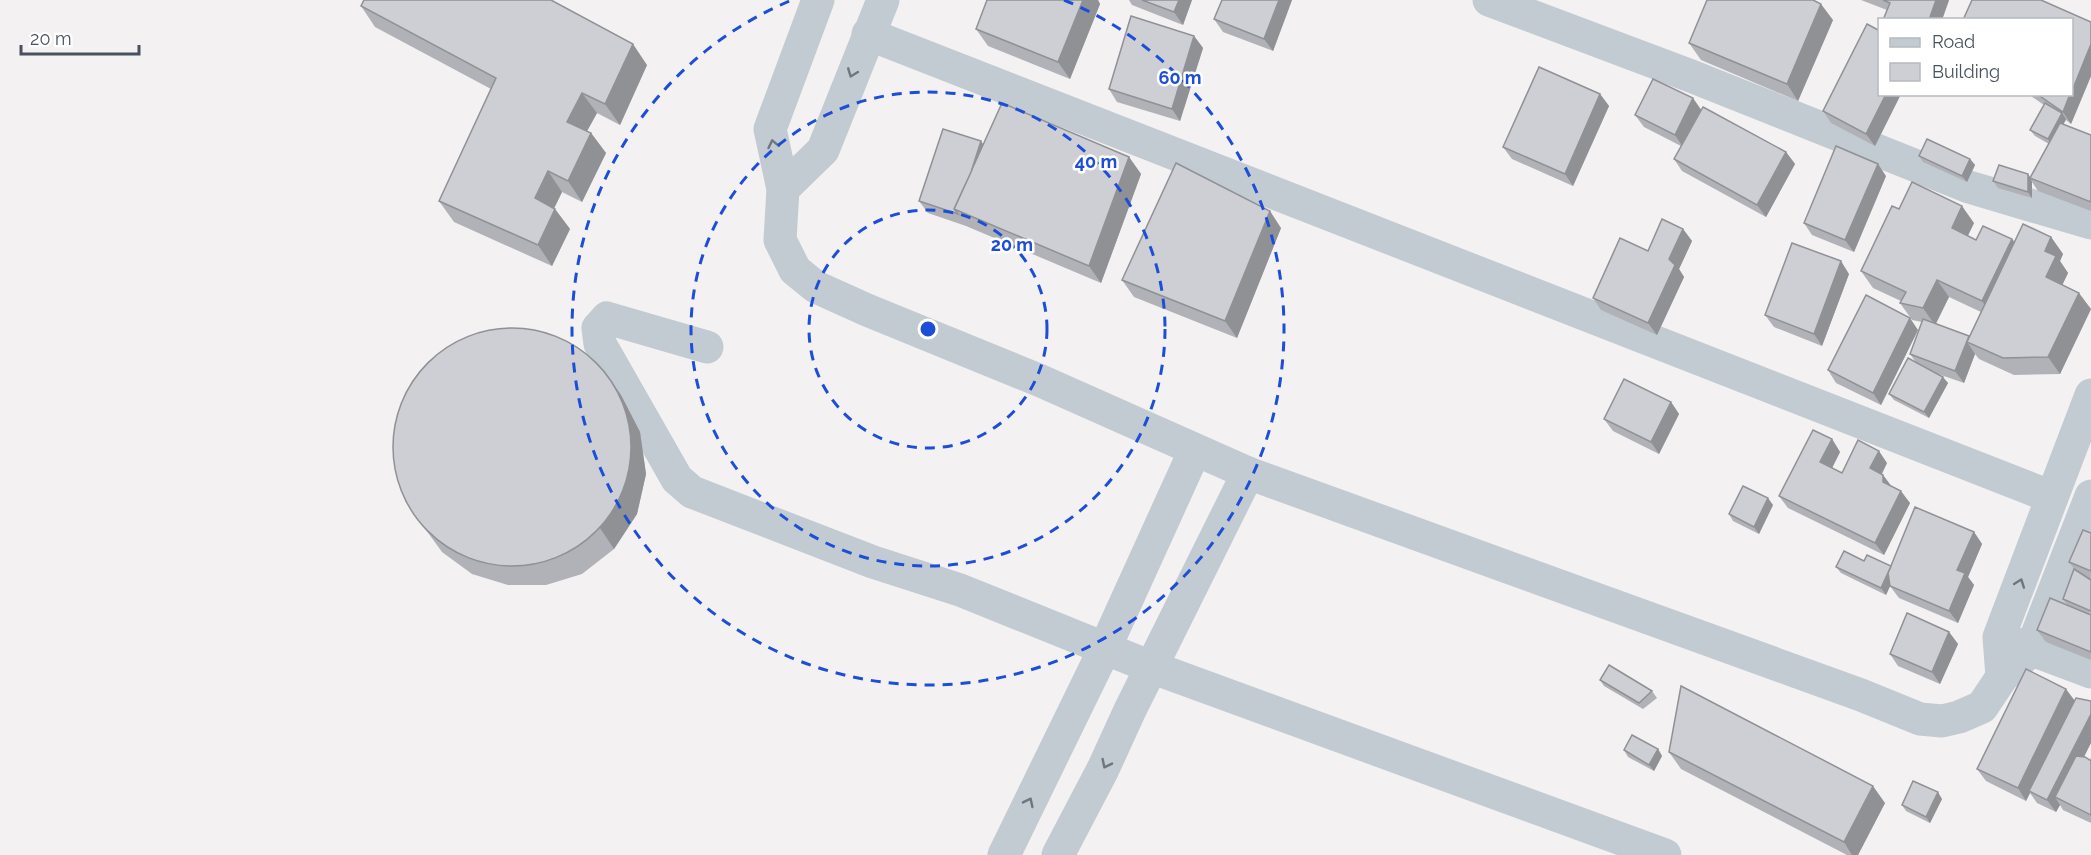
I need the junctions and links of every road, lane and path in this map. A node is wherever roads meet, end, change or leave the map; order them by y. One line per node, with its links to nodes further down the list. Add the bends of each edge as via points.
1 (818, 0): 5 (street, one-way to 1, via 770,129)
2 (883, 0): 4 (street)
3 (1489, 0): 6 (street, via 1969,187)
4 (868, 34): 5 (street, one-way to 5, via 823,150); 12 (street)
5 (783, 189): 9 (street, via 780,240 795,270 816,287)
6 (2091, 223)
7 (707, 347): 14 (street, via 607,318 598,328 600,344 677,479 692,492 873,562 960,590)
8 (2091, 395): 12 (street)
9 (1195, 450): 10 (street); 14 (street)
10 (1248, 473): 16 (street); 18 (street, via 1920,719 1942,721 1975,711)
11 (2091, 496): 15 (street)
12 (2052, 497): 13 (street, one-way to 12)
13 (1999, 637): 15 (street); 18 (street)
14 (1105, 648): 16 (street); 19 (street, one-way to 14)
15 (2031, 650): 17 (street); 18 (street)
16 (1151, 667): 20 (street, one-way to 20); 21 (street)
17 (2091, 672)
18 (2002, 677)
19 (1004, 855)
20 (1058, 855)
21 (1665, 855)

